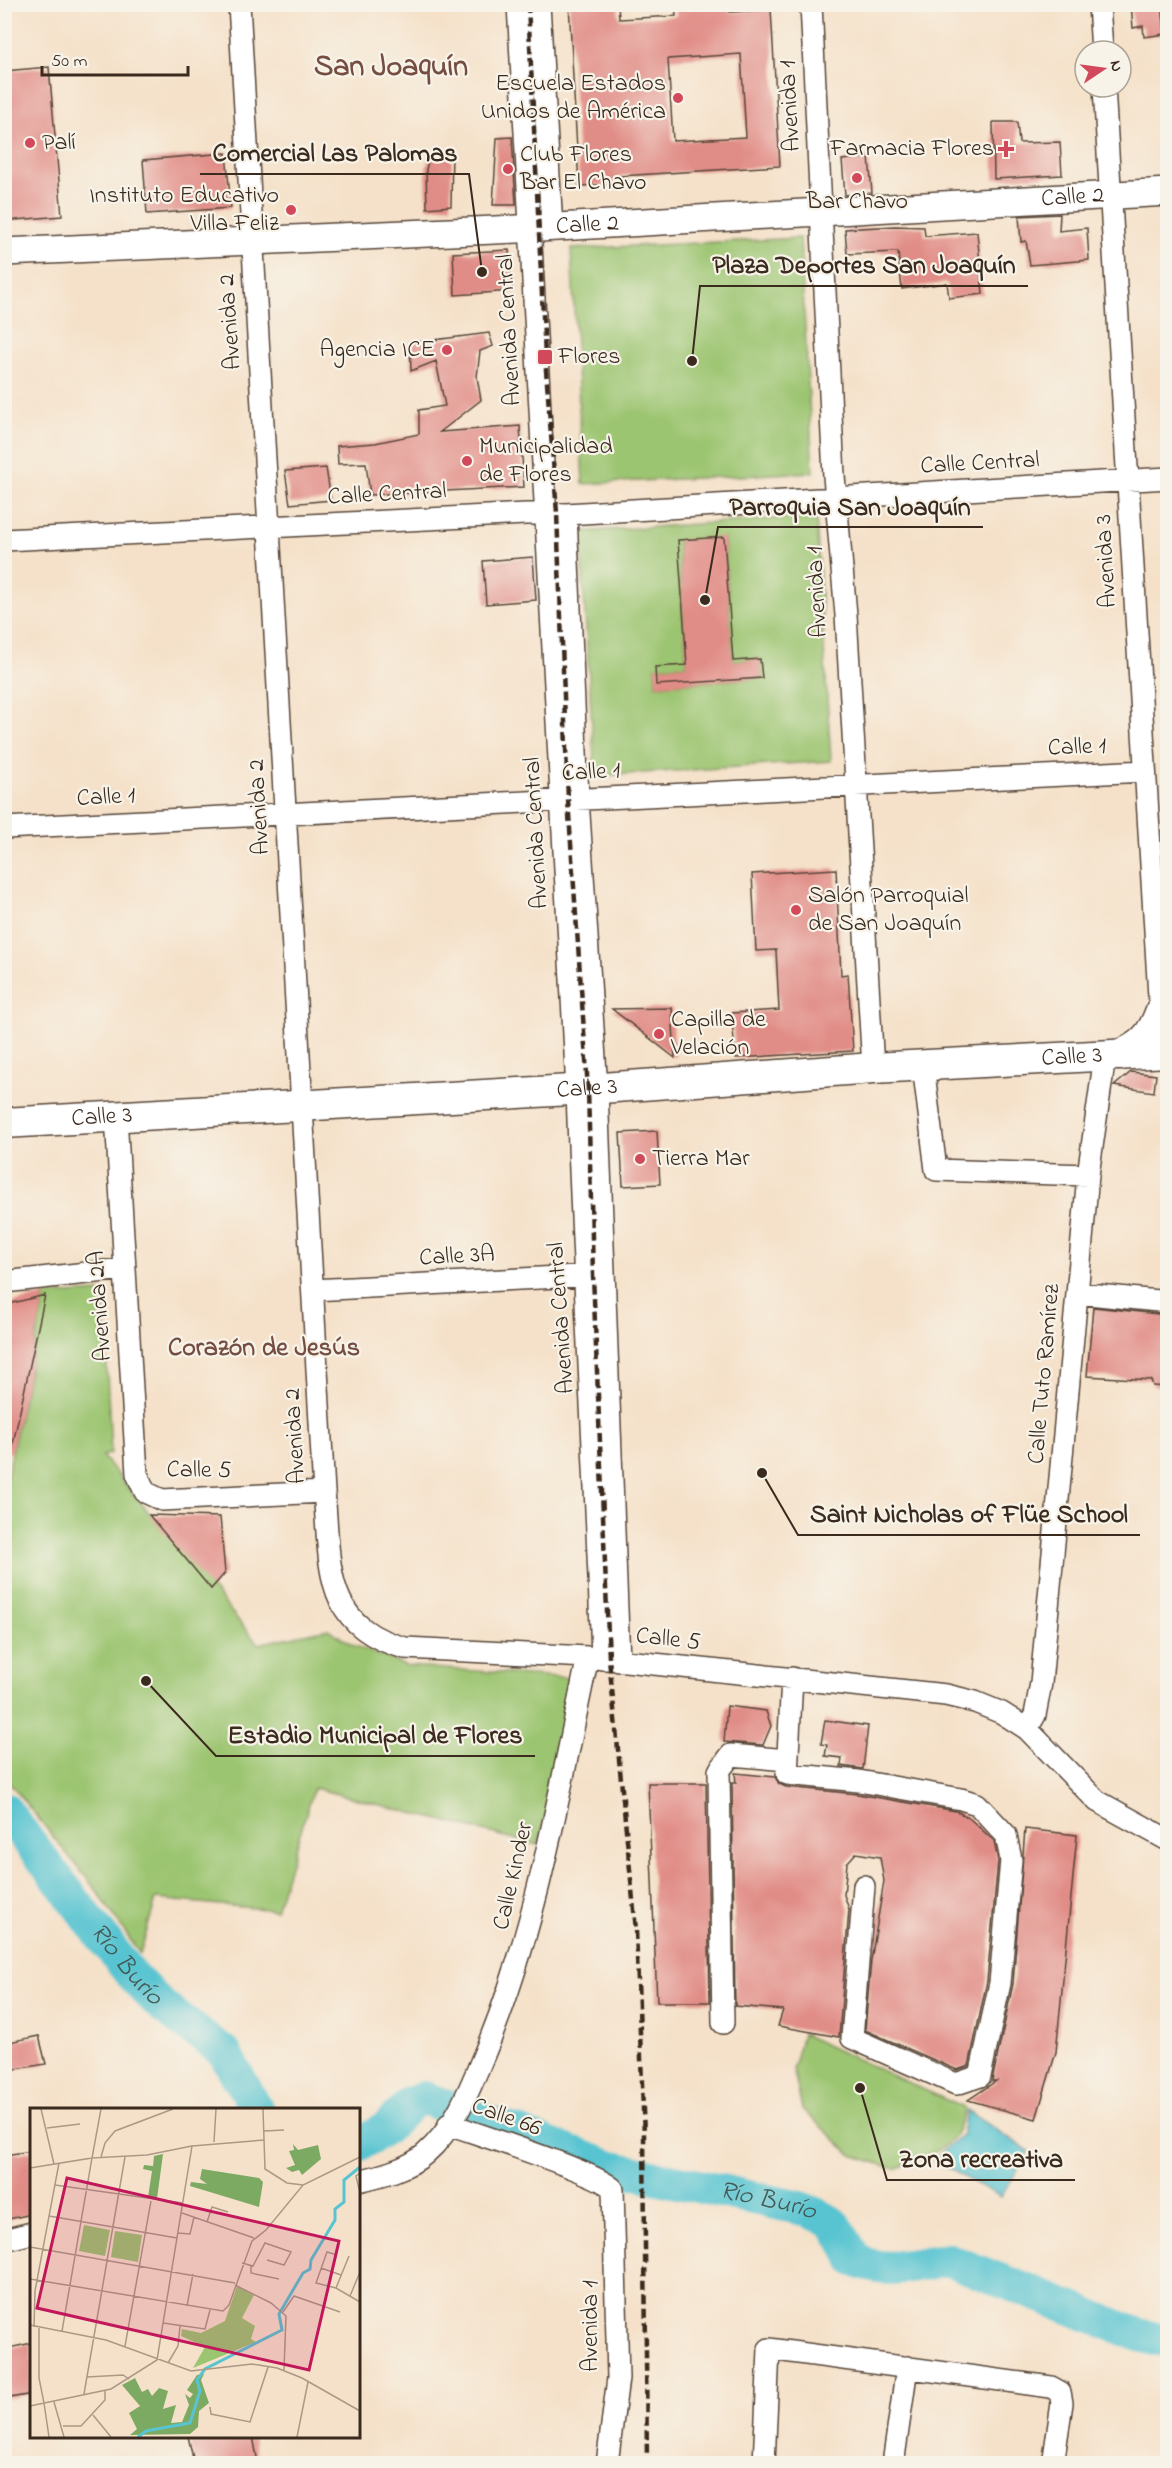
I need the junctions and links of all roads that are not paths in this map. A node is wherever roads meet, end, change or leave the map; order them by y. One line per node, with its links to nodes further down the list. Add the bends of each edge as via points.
1 (239, 4): 12 (street, Avenida 2)
2 (518, 4): 11 (street, Avenida Central)
3 (539, 4): 11 (street, Avenida Central)
4 (811, 4): 10 (street, Avenida 1)
5 (1099, 4): 6 (street)
6 (1101, 39)
7 (1105, 99): 9 (street, Avenida 3)
8 (1167, 192): 9 (street, Calle 2)
9 (1112, 195): 10 (street, Calle 2); 15 (street, Avenida 3)
10 (822, 212): 11 (street, Calle 2); 16 (street, Avenida 1)
11 (541, 228): 12 (street, Calle 2); 17 (street, Avenida Central)
12 (251, 240): 13 (street, Calle 2); 18 (street, Avenida 2)
13 (4, 252)
14 (1167, 478): 15 (street, Calle Central)
15 (1128, 481): 16 (street, Calle Central); 20 (street, Avenida 3)
16 (837, 500): 17 (street, Calle Central); 21 (street, Avenida 1)
17 (556, 514): 18 (street, Calle Central); 22 (street, Avenida Central)
18 (270, 527): 19 (street, Calle Central); 23 (street, Avenida 2)
19 (4, 540)
20 (1145, 771): 21 (street, Calle 1); 25 (street, Avenida 3)
21 (855, 783): 22 (street, Calle 1); 29 (street, Avenida 1)
22 (570, 800): 23 (street, Calle 1); 30 (street, Avenida Central)
23 (287, 815): 24 (street, Calle 1); 31 (street, Avenida 2)
24 (4, 828)
25 (1164, 1022): 27 (main road, via 1144,1042)
26 (1167, 1052): 27 (main road, Calle 3)
27 (1112, 1056): 28 (main road, Calle 3); 34 (street, Calle Tuto Ramírez)
28 (923, 1065): 29 (main road, Calle 3); 34 (street, via 936,1170)
29 (873, 1068): 30 (main road, Calle 3)
30 (587, 1089): 31 (main road, Calle 3); 36 (street, Avenida Central)
31 (302, 1107): 32 (main road, Calle 3); 38 (street, Avenida 2)
32 (116, 1116): 33 (main road, Calle 3); 35 (street, Avenida 2A)
33 (4, 1123)
34 (1088, 1175): 39 (street, Calle Tuto Ramírez)
35 (124, 1269): 37 (street); 41 (street, Avenida 2A, via 137,1474)
36 (594, 1275): 38 (street, Calle 3A); 44 (street, Avenida Central, via 594,1426)
37 (4, 1282)
38 (313, 1290): 42 (street, Avenida 2)
39 (1078, 1293): 40 (street); 46 (street, Calle Tuto Ramírez, via 1041,1691)
40 (1167, 1302)
41 (145, 1492): 42 (street, Calle 5, via 162,1500)
42 (324, 1492): 43 (street, Avenida 2, via 333,1581)
43 (342, 1605): 44 (street, Calle 5, via 359,1628 381,1641 405,1648)
44 (603, 1659): 45 (street, Calle 5); 51 (street, Calle Kinder, via 507,2001 465,2099)
45 (792, 1678): 46 (street, Calle 5, via 946,1695 1002,1713); 47 (street)
46 (1027, 1730): 48 (street, Calle 5, via 1097,1801)
47 (787, 1760): 49 (street, via 787,1774 859,1781 977,1804 1005,1835 1011,1860 1000,1983 980,2076 956,2084 852,2038); 50 (street, via 731,1755 719,1771)
48 (1167, 1840)
49 (864, 1886)
50 (723, 2023)
51 (449, 2124): 52 (street, Calle 66, via 425,2154 406,2166); 53 (street, Calle 66, via 584,2173 609,2183)
52 (360, 2180)
53 (613, 2189): 57 (street, Avenida 1, via 618,2378)
54 (30, 2234): 55 (street)
55 (4, 2240)
56 (907, 2367): 58 (street, via 768,2349); 59 (street); 60 (street, via 1056,2389 1062,2403)
57 (607, 2463)
58 (764, 2463)
59 (893, 2463)
60 (1053, 2463)

